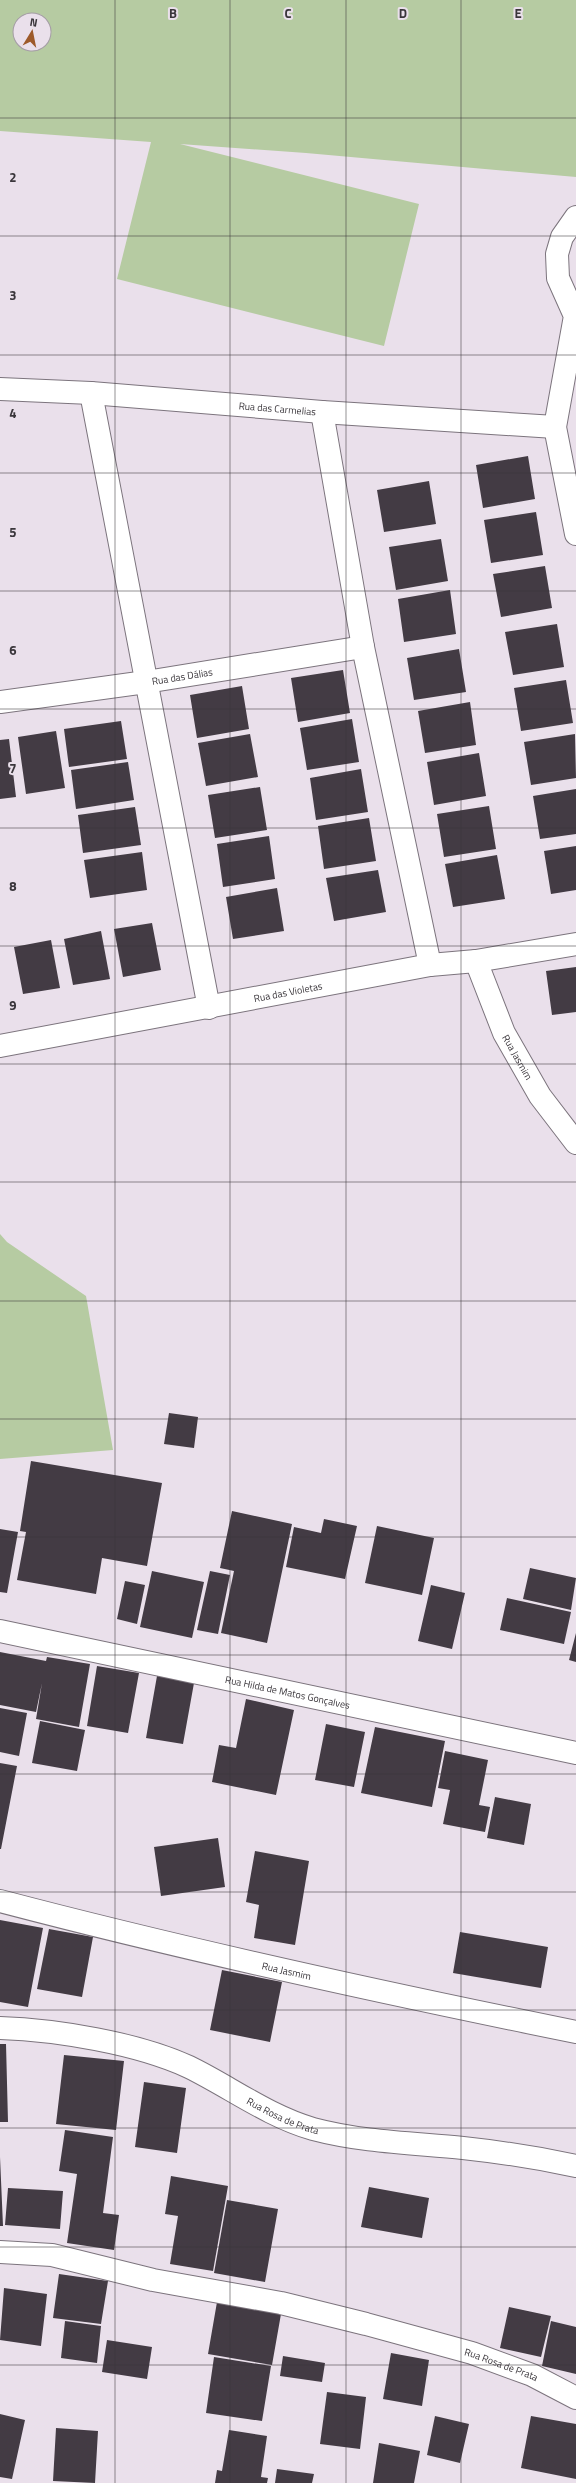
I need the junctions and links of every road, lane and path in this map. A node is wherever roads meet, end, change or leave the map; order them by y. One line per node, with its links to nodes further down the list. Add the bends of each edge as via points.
1 (576, 217): 2 (street, via 562,237 557,254 558,278)
2 (576, 317): 6 (street)
3 (0, 389): 4 (street, Rua das Carmelias)
4 (91, 393): 5 (street, Rua das Carmelias); 9 (street)
5 (322, 412): 6 (street, Rua das Carmelias); 8 (street)
6 (555, 427): 7 (street)
7 (576, 534)
8 (363, 647): 9 (street, Rua das Dálias); 13 (street)
9 (146, 682): 10 (street, Rua das Dálias); 14 (street)
10 (0, 702)
11 (576, 944): 12 (street, Rua das Violetas)
12 (476, 961): 13 (street, Rua das Violetas); 16 (street, Rua Jasmim, via 504,1032 540,1096)
13 (430, 965): 14 (street, Rua das Violetas)
14 (209, 1008): 15 (street, Rua das Violetas)
15 (0, 1046)
16 (576, 1143)
17 (0, 1631): 18 (street, Rua Hilda de Matos Gonçalves)
18 (576, 1753)
19 (0, 1901): 21 (street, Rua Jasmim, via 110,1930 302,1974)
20 (0, 2028): 22 (street, Rua Rosa de Prata, via 79,2037 150,2053 188,2067 270,2112 312,2128 365,2140 464,2148)
21 (576, 2032)
22 (576, 2166)
23 (0, 2252): 24 (street, Rua Rosa de Prata, via 52,2256 153,2280 281,2303 366,2324 472,2353 532,2375)
24 (576, 2398)

